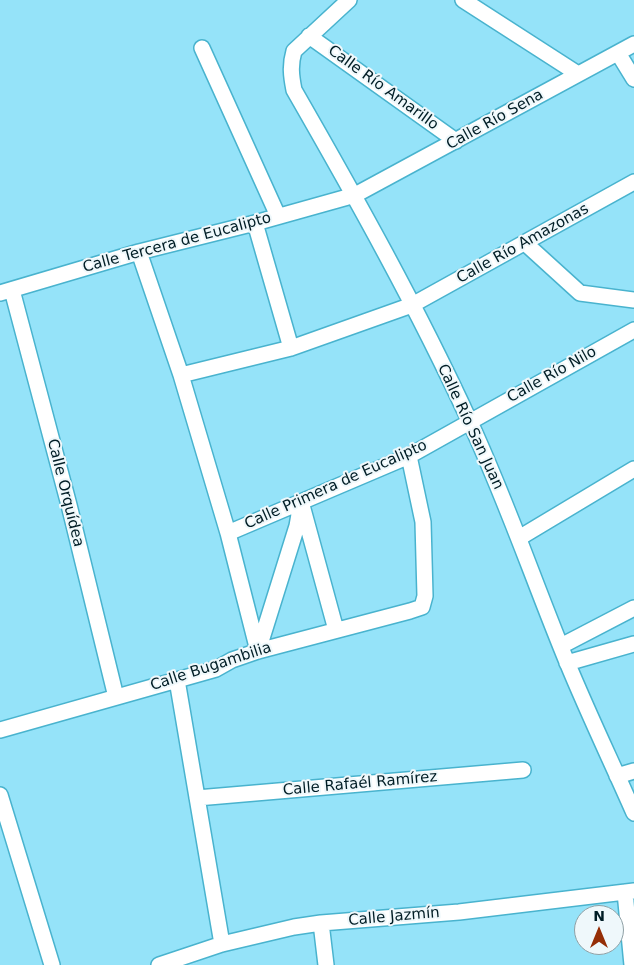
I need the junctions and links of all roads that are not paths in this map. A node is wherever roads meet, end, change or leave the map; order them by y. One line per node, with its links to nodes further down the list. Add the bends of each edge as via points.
1 (348, 0): 3 (street)
2 (463, 0): 7 (street)
3 (309, 36): 9 (street, Calle Río Amarillo); 11 (street, Calle Río San Juan, via 294,51 291,62 294,90)
4 (634, 44): 6 (street, Calle Río Sena)
5 (202, 48): 12 (street)
6 (618, 53): 7 (street, Calle Río Sena); 8 (street)
7 (578, 74): 9 (street, Calle Río Sena)
8 (634, 80)
9 (456, 141): 11 (street, Calle Río Sena)
10 (634, 182): 14 (street, Calle Río Amazonas)
11 (355, 194): 12 (street, Calle Tercera de Eucalipto); 18 (street, Calle Río San Juan)
12 (278, 216): 13 (street, Calle Tercera de Eucalipto)
13 (255, 223): 15 (street, Calle Tercera de Eucalipto); 20 (street)
14 (525, 243): 17 (street, via 580,293); 18 (street, Calle Río Amazonas)
15 (139, 252): 16 (street, Calle Tercera de Eucalipto); 21 (street)
16 (6, 291): 35 (street, Calle Orquídea, via 69,505)
17 (634, 300)
18 (412, 305): 20 (street, Calle Río Amazonas); 22 (street, Calle Río San Juan)
19 (634, 330): 22 (street, Calle Río Nilo)
20 (291, 348): 21 (street, Calle Río Amazonas)
21 (181, 375): 26 (street)
22 (470, 421): 23 (street, Calle Primera de Eucalipto); 27 (street, Calle Río San Juan)
23 (408, 456): 25 (street, Calle Primera de Eucalipto); 29 (street, Calle Bugambilia, via 423,522 425,596 422,607)
24 (634, 469): 27 (street)
25 (301, 503): 26 (street, Calle Primera de Eucalipto); 29 (street); 32 (street, via 298,526)
26 (228, 533): 32 (street)
27 (519, 538): 31 (street, Calle Río San Juan)
28 (634, 608): 31 (street)
29 (336, 630): 32 (street, Calle Bugambilia)
30 (634, 644): 33 (street)
31 (561, 646): 33 (street, Calle Río San Juan)
32 (258, 651): 34 (street, Calle Bugambilia, via 216,669)
33 (567, 663): 39 (street, Calle Río San Juan)
34 (177, 680): 35 (street, Calle Bugambilia); 41 (street)
35 (116, 697): 36 (street, Calle Bugambilia)
36 (0, 730)
37 (524, 770): 41 (street, Calle Rafaél Ramírez)
38 (634, 771): 39 (street)
39 (617, 776): 42 (street, Calle Río San Juan)
40 (0, 795): 47 (street)
41 (197, 798): 45 (street)
42 (634, 813)
43 (629, 892): 44 (street, Calle Jazmín, via 459,912); 50 (street)
44 (321, 923): 45 (street, Calle Jazmín); 49 (street)
45 (222, 944): 46 (street, Calle Jazmín)
46 (198, 959): 48 (street, Calle Jazmín)
47 (52, 965)
48 (159, 965)
49 (326, 965)
50 (632, 965)

